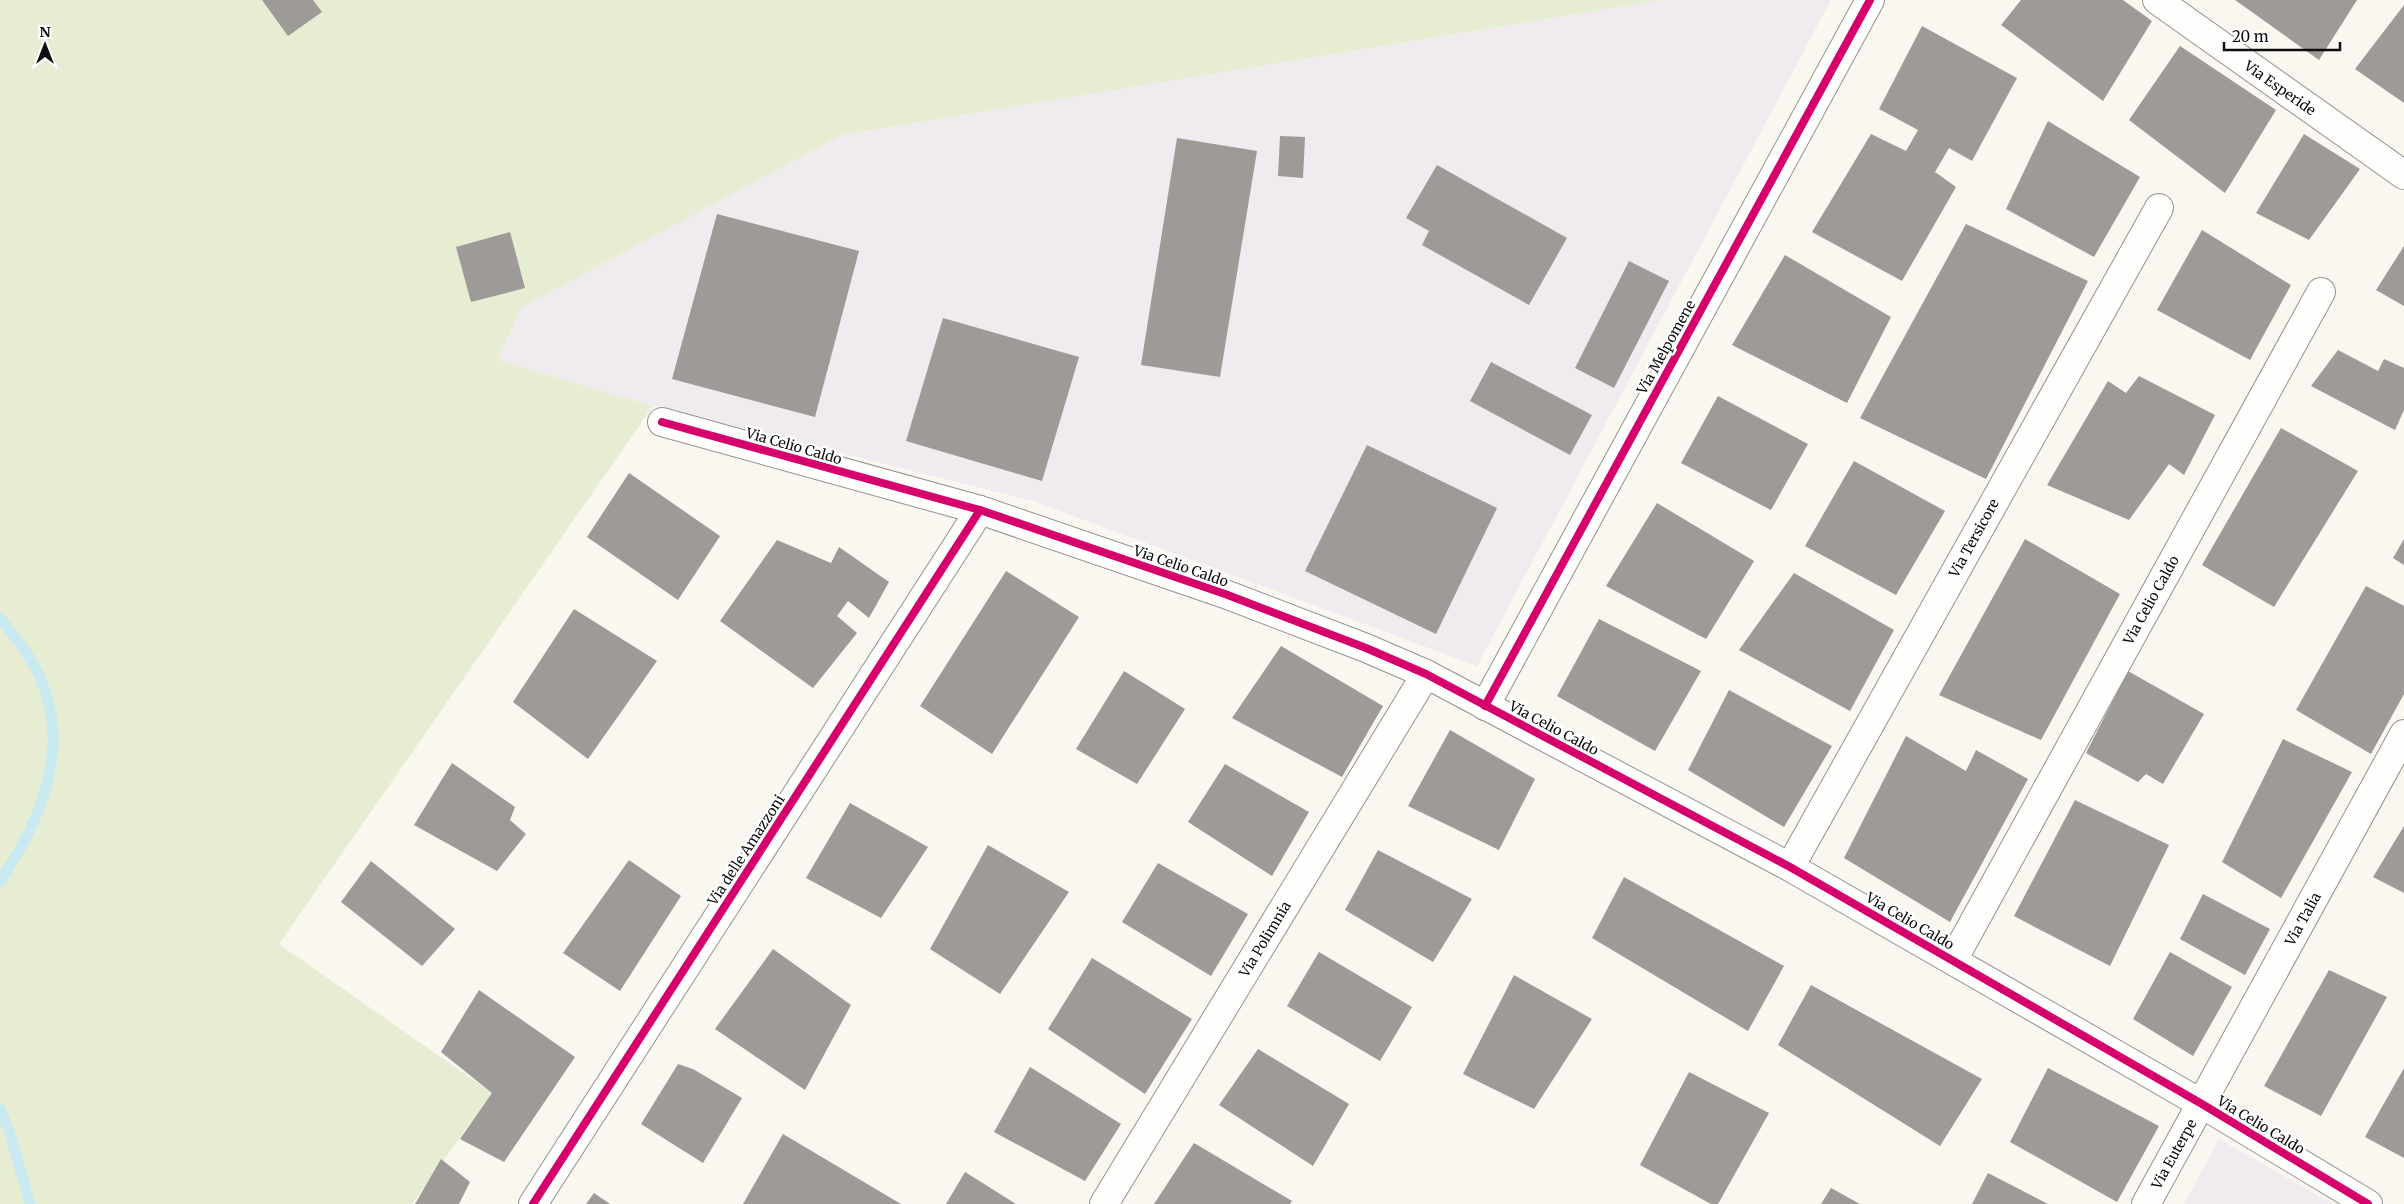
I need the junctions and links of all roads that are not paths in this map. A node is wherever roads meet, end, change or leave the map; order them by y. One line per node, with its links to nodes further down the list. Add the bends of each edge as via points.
1 (1870, 0): 9 (street, Via Melpomene)
2 (2157, 0): 3 (street, Via Esperide)
3 (2404, 175)
4 (2159, 208): 11 (street, Via Tersicore)
5 (2320, 292): 12 (street, Via Celio Caldo)
6 (662, 422): 7 (street, Via Celio Caldo)
7 (980, 510): 8 (street, Via Celio Caldo, via 1225,594); 14 (street, Via delle Amazzoni)
8 (1426, 674): 9 (street, Via Celio Caldo); 15 (street, Via Polimnia)
9 (1485, 706): 11 (street, Via Celio Caldo)
10 (2404, 734): 13 (street, Via Talia)
11 (1790, 867): 12 (street, Via Celio Caldo)
12 (1953, 960): 13 (street, Via Celio Caldo)
13 (2202, 1104): 16 (street, Via Euterpe); 17 (street, Via Celio Caldo)
14 (533, 1204)
15 (1104, 1204)
16 (2146, 1204)
17 (2368, 1204)

